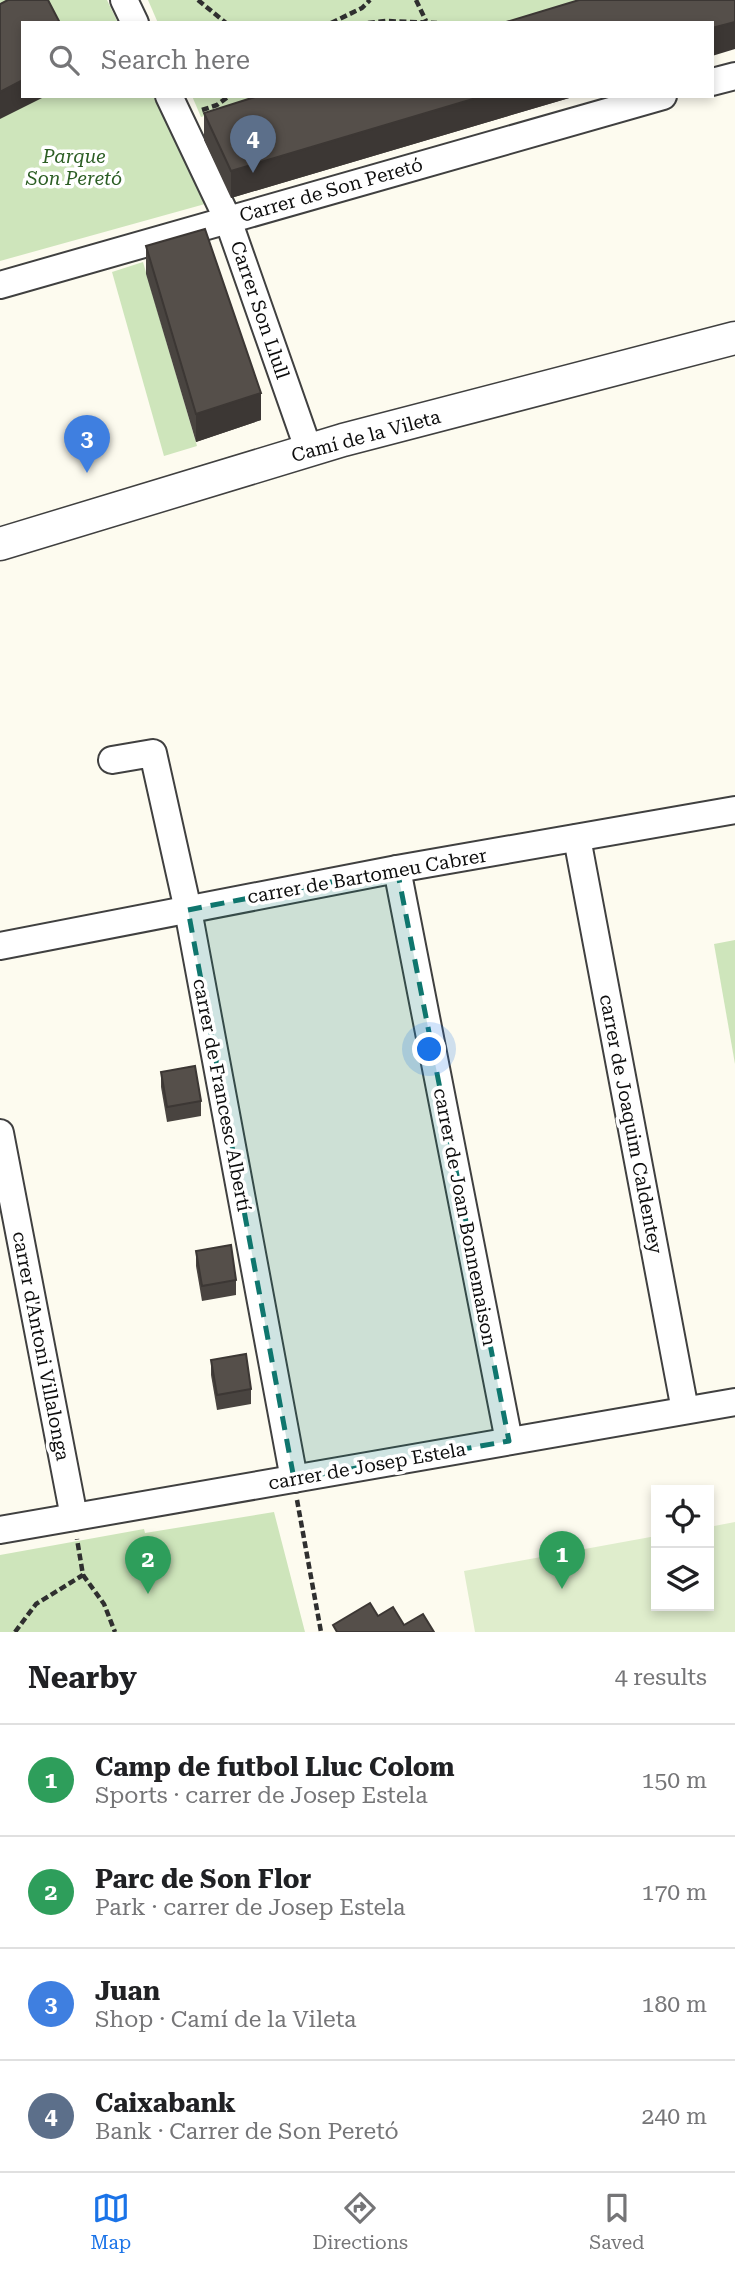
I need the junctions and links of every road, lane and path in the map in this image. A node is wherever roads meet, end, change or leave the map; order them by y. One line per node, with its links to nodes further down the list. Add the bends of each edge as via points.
1 (124, 0): 5 (street)
2 (198, 0): 6 (path)
3 (370, 0): 7 (path)
4 (416, 0): 8 (path)
5 (134, 21)
6 (221, 21)
7 (335, 21)
8 (426, 21)
9 (735, 76): 10 (street)
10 (714, 81)
11 (170, 98): 15 (street, Carrer Son Llull)
12 (226, 98): 14 (path)
13 (656, 98): 15 (street, Carrer de Son Peretó)
14 (198, 111)
15 (228, 220): 16 (street, Carrer de Son Peretó); 18 (street, Carrer Son Llull)
16 (0, 285)
17 (735, 338): 18 (street, Camí de la Vileta)
18 (309, 451): 19 (street, Camí de la Vileta)
19 (0, 544)
20 (112, 760): 24 (street, carrer de Francesc Albertí, via 153,753)
21 (735, 810): 22 (street, carrer de Bartomeu Cabrer)
22 (577, 838): 23 (street, carrer de Bartomeu Cabrer); 28 (street, carrer de Joaquim Caldentey)
23 (397, 869): 24 (street, carrer de Bartomeu Cabrer); 29 (street, carrer de Joan Bonnemaison)
24 (188, 910): 25 (street, carrer de Bartomeu Cabrer); 30 (street, carrer de Francesc Albertí)
25 (0, 946)
26 (0, 1133): 31 (street, carrer d'Antoni Villalonga)
27 (735, 1402): 28 (street, carrer de Josep Estela)
28 (685, 1410): 29 (street, carrer de Josep Estela)
29 (509, 1441): 30 (street, carrer de Josep Estela)
30 (294, 1479): 31 (street, carrer de Josep Estela); 36 (path)
31 (74, 1517): 32 (street, carrer de Josep Estela); 33 (path)
32 (0, 1530)
33 (82, 1575): 34 (path, via 36,1604); 35 (path, via 104,1604)
34 (15, 1632)
35 (115, 1632)
36 (321, 1632)

